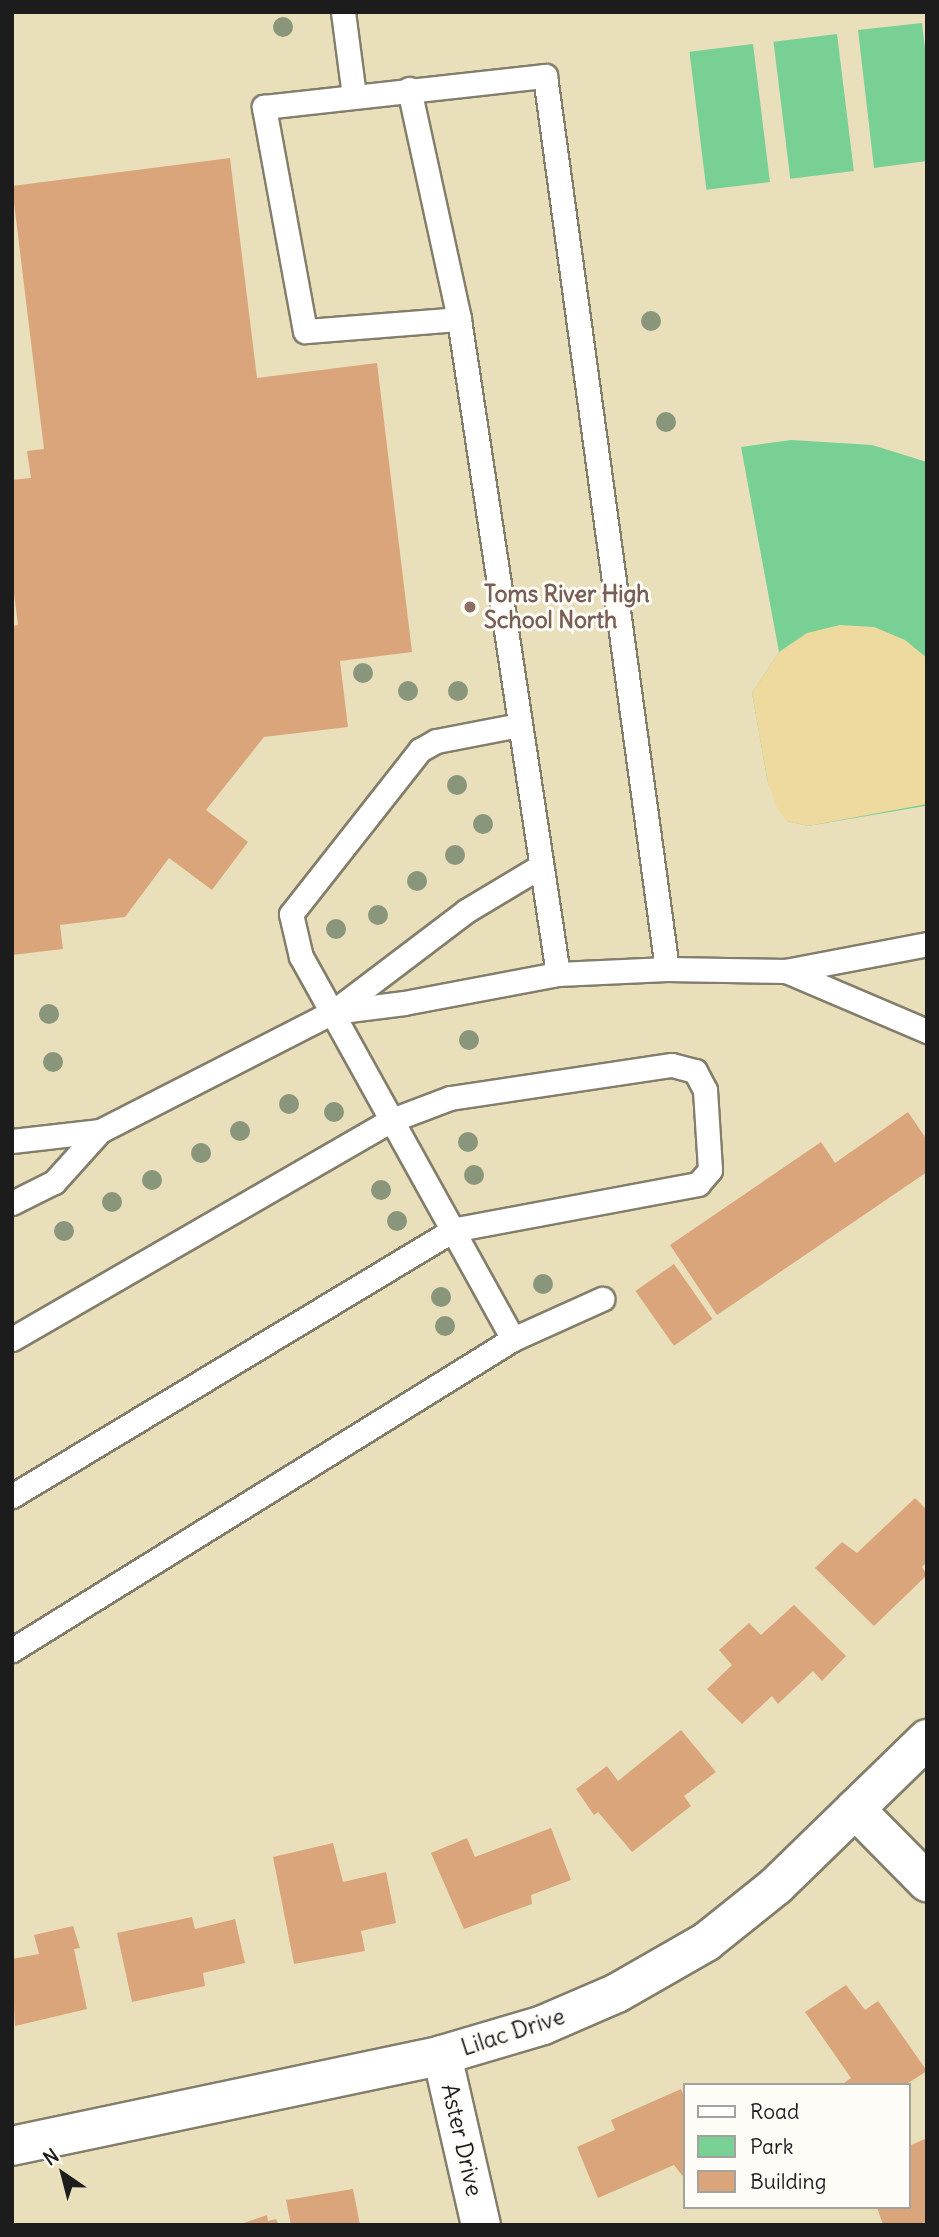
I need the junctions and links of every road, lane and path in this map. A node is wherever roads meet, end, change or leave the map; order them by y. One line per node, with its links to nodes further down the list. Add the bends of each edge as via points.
1 (343, 12): 3 (lane)
2 (409, 89): 3 (lane); 4 (lane); 8 (lane, via 545,76)
3 (354, 95): 4 (lane, via 264,107 305,331)
4 (458, 319): 5 (lane)
5 (519, 725): 6 (lane); 11 (lane, via 436,741 419,750 291,914 301,957)
6 (541, 866): 10 (lane); 11 (lane, via 466,911)
7 (927, 944): 9 (lane)
8 (667, 969): 9 (lane); 10 (lane)
9 (786, 971): 12 (lane)
10 (558, 974): 11 (lane)
11 (332, 1012): 13 (lane); 14 (lane)
12 (927, 1031)
13 (392, 1120): 17 (lane); 17 (lane, via 450,1098 672,1065 695,1071 705,1090 710,1170 698,1184); 19 (lane)
14 (100, 1131): 15 (lane); 16 (lane, via 54,1182)
15 (12, 1141)
16 (12, 1203)
17 (453, 1230): 20 (lane); 21 (lane)
18 (602, 1299): 20 (lane)
19 (12, 1339)
20 (513, 1339): 22 (lane)
21 (12, 1496)
22 (12, 1650)
23 (927, 1739): 24 (street, Lilac Drive)
24 (855, 1809): 25 (street); 26 (street, Lilac Drive, via 776,1886 706,1942 617,1993 543,2025)
25 (927, 1882)
26 (442, 2055): 27 (street, Lilac Drive); 28 (street, Aster Drive)
27 (12, 2146)
28 (481, 2225)

